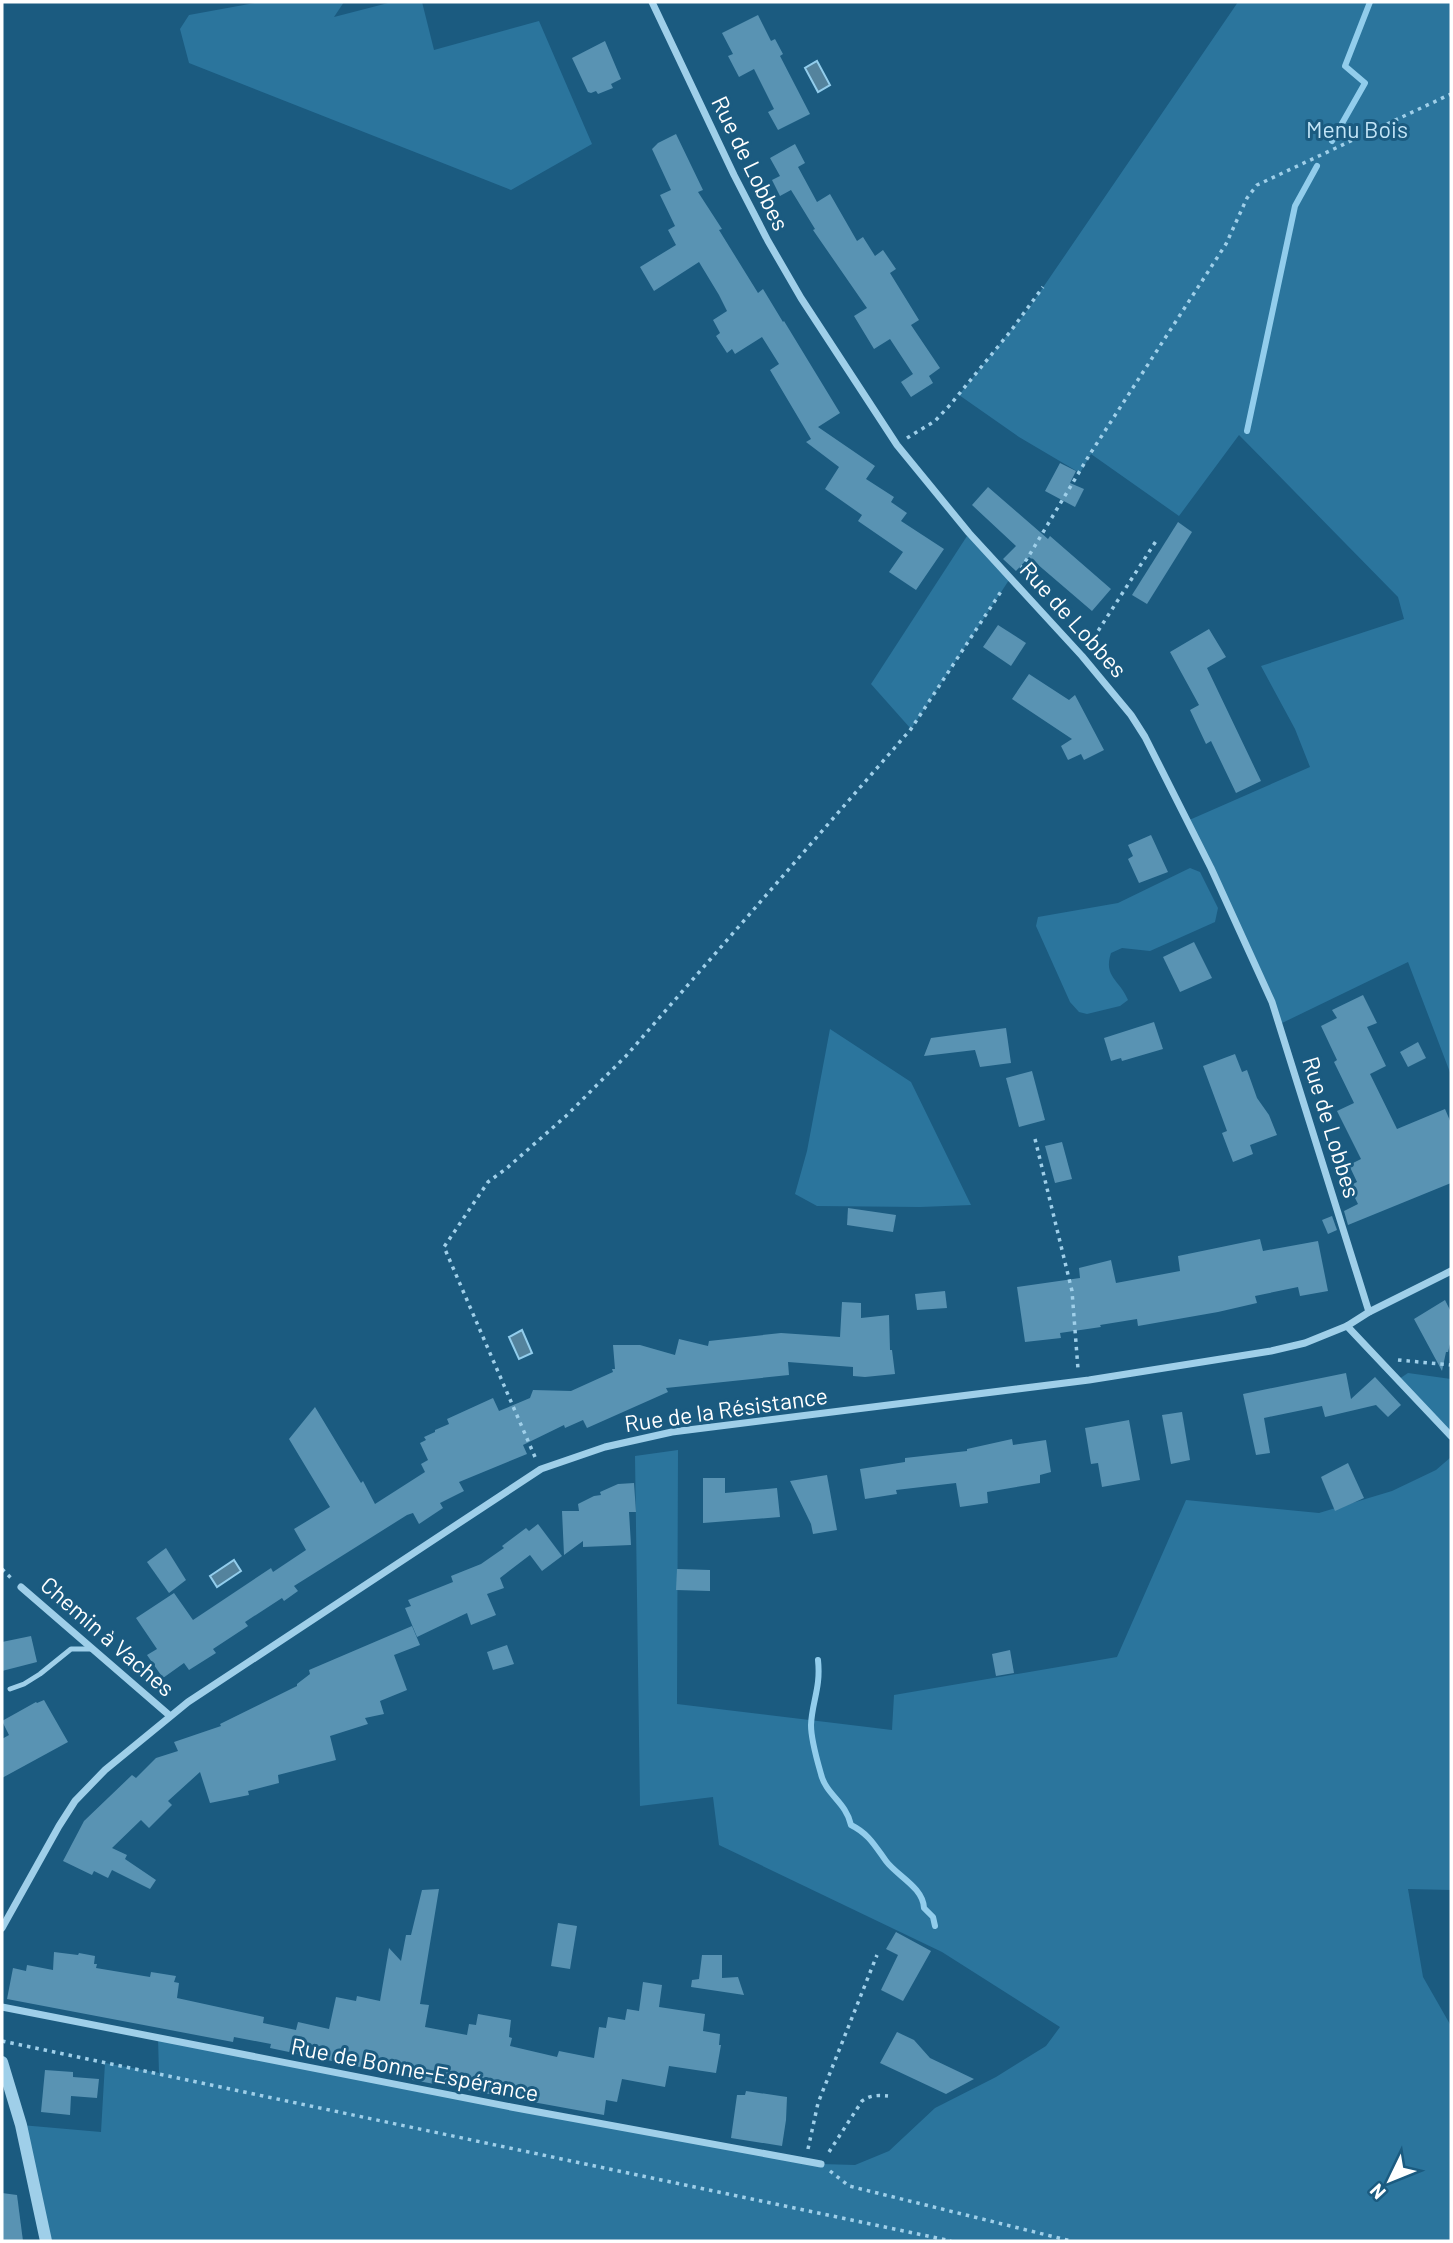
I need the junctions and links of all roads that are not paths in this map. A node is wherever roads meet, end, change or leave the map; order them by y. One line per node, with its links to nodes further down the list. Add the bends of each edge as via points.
1 (652, 2): 3 (street, Rue de Lobbes, via 768,241 897,445 1082,656 1145,737 1272,1002)
2 (1451, 1271): 3 (street, Rue de la Résistance)
3 (1369, 1312): 4 (street, Rue de la Résistance)
4 (1347, 1326): 5 (street); 9 (street, Rue de la Résistance, via 1271,1351 1079,1381 672,1432 541,1468)
5 (1451, 1436)
6 (21, 1587): 7 (street, Chemin à Vaches)
7 (92, 1649): 8 (lane, via 71,1649 40,1674); 9 (street, Chemin à Vaches)
8 (10, 1689)
9 (169, 1715): 10 (street, Rue de la Résistance, via 75,1801)
10 (2, 1928)
11 (2, 2007): 13 (street, Rue de Bonne-Espérance)
12 (2, 2064): 14 (street, via 21,2125)
13 (821, 2164)
14 (46, 2241)

